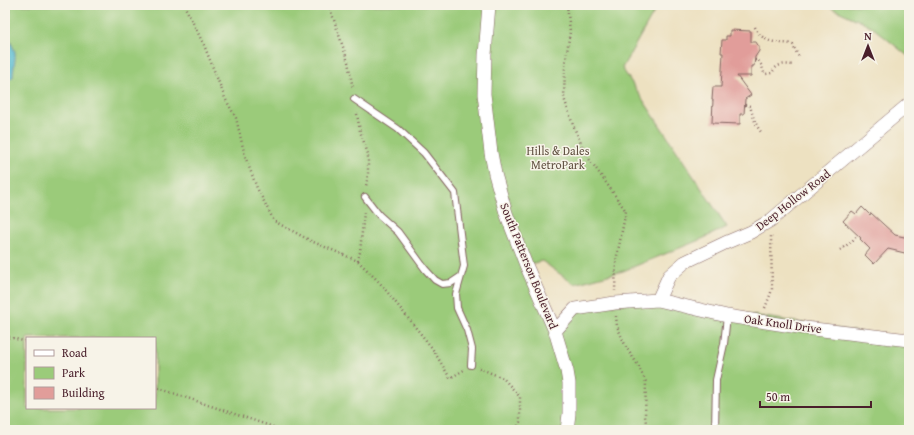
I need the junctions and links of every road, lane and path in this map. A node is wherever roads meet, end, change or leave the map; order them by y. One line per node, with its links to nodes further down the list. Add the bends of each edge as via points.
1 (184, 5): 17 (path, via 236,118 245,156 257,188 274,221 311,241)
2 (329, 5): 9 (path, via 348,62)
3 (489, 5): 23 (street, South Patterson Boulevard, via 484,94 495,174 506,213)
4 (568, 5): 20 (path, via 570,31 564,66 564,98 585,153 626,211 616,261)
5 (756, 27): 6 (path, via 759,34 767,39 794,45)
6 (799, 56)
7 (755, 60): 8 (path, via 758,60 766,74 772,73 775,67 784,64)
8 (794, 65)
9 (354, 99): 13 (path, via 360,131 368,154); 18 (lane, via 398,129 424,153 455,193 464,266)
10 (909, 104): 14 (street, Deep Hollow Road)
11 (745, 106): 12 (path, via 750,106 754,121)
12 (762, 133)
13 (365, 197): 17 (path); 18 (lane, via 379,215 398,232 435,280 442,284 451,283)
14 (771, 220): 19 (street, Deep Hollow Road, via 751,232 685,262 669,276); 22 (path, via 772,290)
15 (858, 235): 16 (path)
16 (840, 250)
17 (358, 261): 27 (path, via 380,283 432,348 450,378)
18 (460, 277): 27 (lane, via 456,294 457,308 472,349)
19 (658, 300): 20 (street, Oak Knoll Drive); 21 (street, Oak Knoll Drive)
20 (615, 303): 23 (street, Oak Knoll Drive, via 575,309); 32 (path, via 617,326 646,382)
21 (727, 316): 22 (street, Oak Knoll Drive); 33 (lane, via 716,380)
22 (760, 321): 25 (street, Oak Knoll Drive)
23 (555, 331): 31 (street, South Patterson Boulevard, via 569,383)
24 (5, 336): 26 (path)
25 (909, 340)
26 (26, 342)
27 (471, 365): 30 (path, via 503,378 520,398 520,422)
28 (156, 387): 29 (path)
29 (282, 430)
30 (516, 430)
31 (567, 430)
32 (647, 430)
33 (715, 430)

